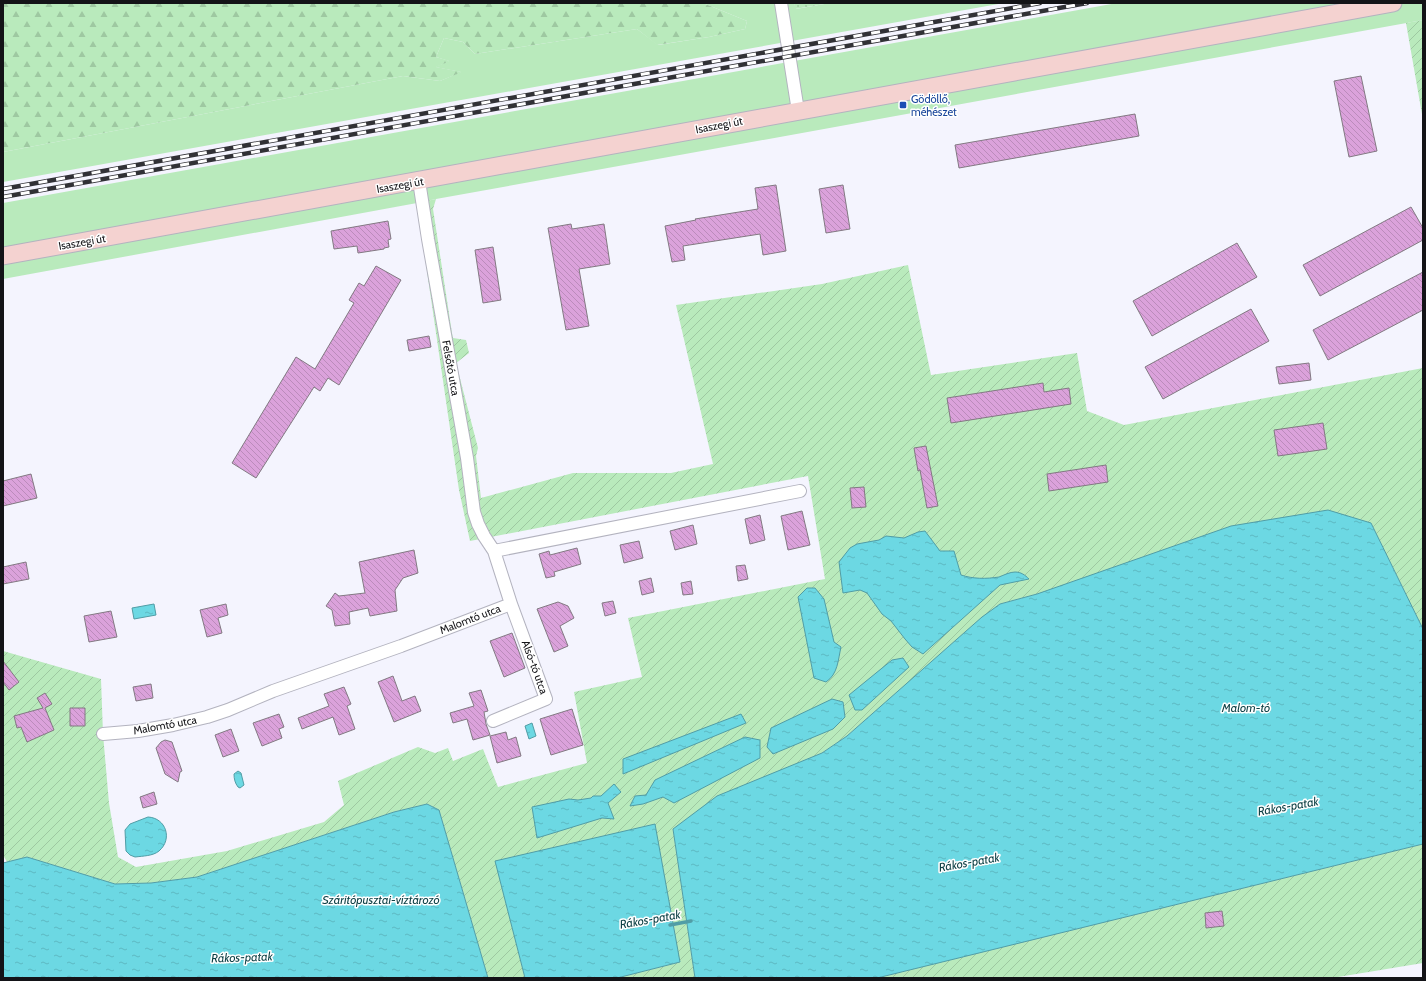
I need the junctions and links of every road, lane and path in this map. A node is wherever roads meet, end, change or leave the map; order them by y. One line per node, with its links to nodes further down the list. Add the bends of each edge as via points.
1 (780, 3): 3 (street)
2 (1393, 3): 3 (main road, Isaszegi út)
3 (798, 111): 4 (main road, Isaszegi út)
4 (419, 181): 5 (main road, Isaszegi út); 7 (street, Felsőtó utca, via 474,512 484,536)
5 (3, 256)
6 (800, 491): 7 (street)
7 (494, 551): 8 (street, Malomtó utca)
8 (511, 604): 9 (street, Alsó-tó utca, via 546,699); 10 (street, Malomtó utca, via 207,717 145,730)
9 (493, 721)
10 (103, 734)

